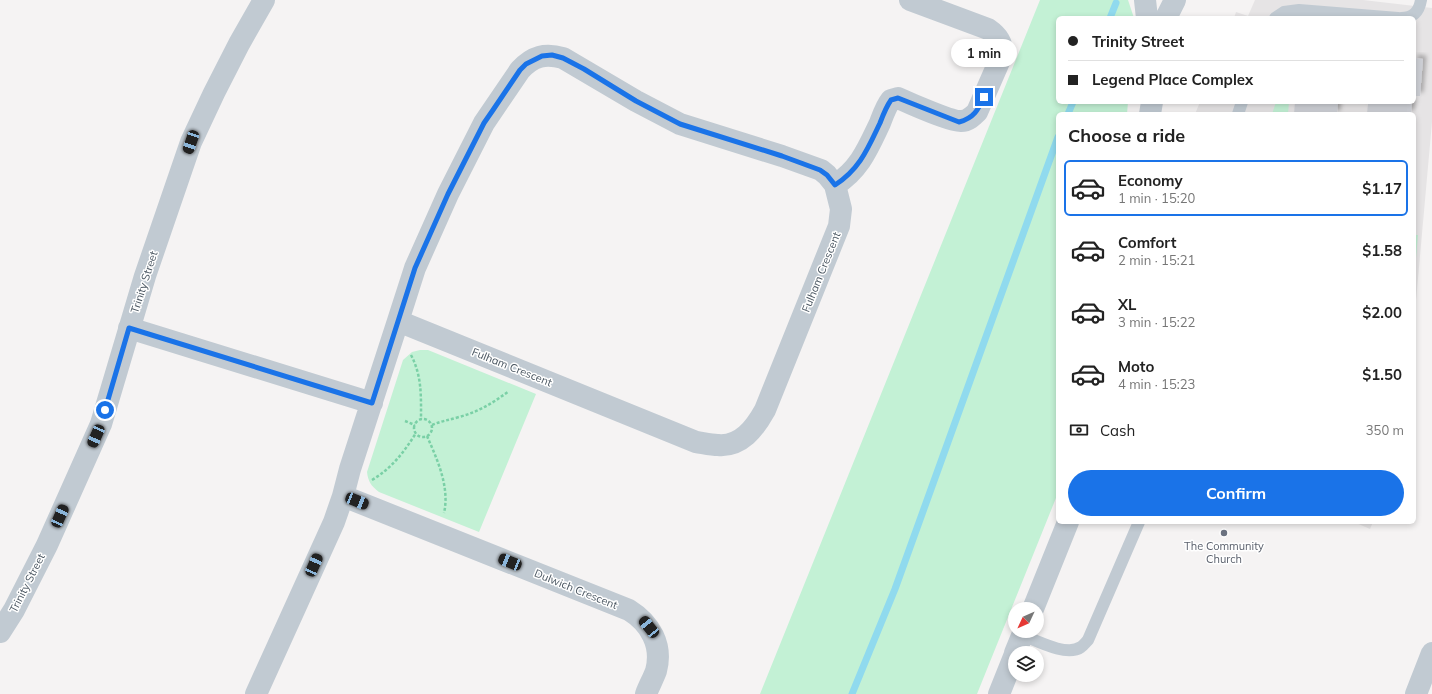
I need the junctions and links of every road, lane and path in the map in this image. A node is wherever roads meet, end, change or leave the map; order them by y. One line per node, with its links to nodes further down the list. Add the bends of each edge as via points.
1 (264, 0): 14 (street, Trinity Street, via 214,92 191,142)
2 (910, 0): 12 (street, via 988,29 1000,41 1002,55 977,112 970,118 959,122 898,98 891,100 854,171)
3 (1145, 0): 7 (street)
4 (1175, 0): 8 (street)
5 (1421, 0): 11 (lane, via 1419,8)
6 (1299, 5): 9 (lane); 10 (lane)
7 (1147, 16)
8 (1167, 16)
9 (1279, 16)
10 (1384, 16)
11 (1411, 16)
12 (835, 185): 13 (street, via 820,170 680,124 563,58 542,56 520,70 484,123 415,268); 15 (street, Fulham Crescent, via 841,209 839,226 765,410 756,425 740,440 719,445 696,442)
13 (398, 323): 15 (street, Fulham Crescent); 16 (street); 17 (path, via 418,368)
14 (129, 328): 16 (street); 28 (street, Trinity Street, via 101,424 47,545)
15 (517, 369): 20 (path, via 510,391 493,403 475,412)
16 (372, 403): 23 (street)
17 (421, 419): 19 (path); 20 (path, via 426,419)
18 (405, 421): 19 (path)
19 (415, 424): 21 (path)
20 (432, 425): 22 (path)
21 (416, 433): 22 (path); 23 (path, via 400,457 381,474)
22 (427, 436): 26 (path, via 441,475 445,502)
23 (343, 496): 26 (street, Dulwich Crescent); 31 (street, via 334,522)
24 (1067, 524): 27 (street)
25 (1138, 524): 29 (lane, via 1088,640 1082,647 1068,651)
26 (436, 533): 32 (street, Dulwich Crescent, via 637,615 649,627 657,648 656,671)
27 (1036, 602)
28 (0, 632)
29 (1019, 643): 33 (street)
30 (1432, 653): 34 (street)
31 (256, 694)
32 (646, 694)
33 (999, 694)
34 (1416, 694)

